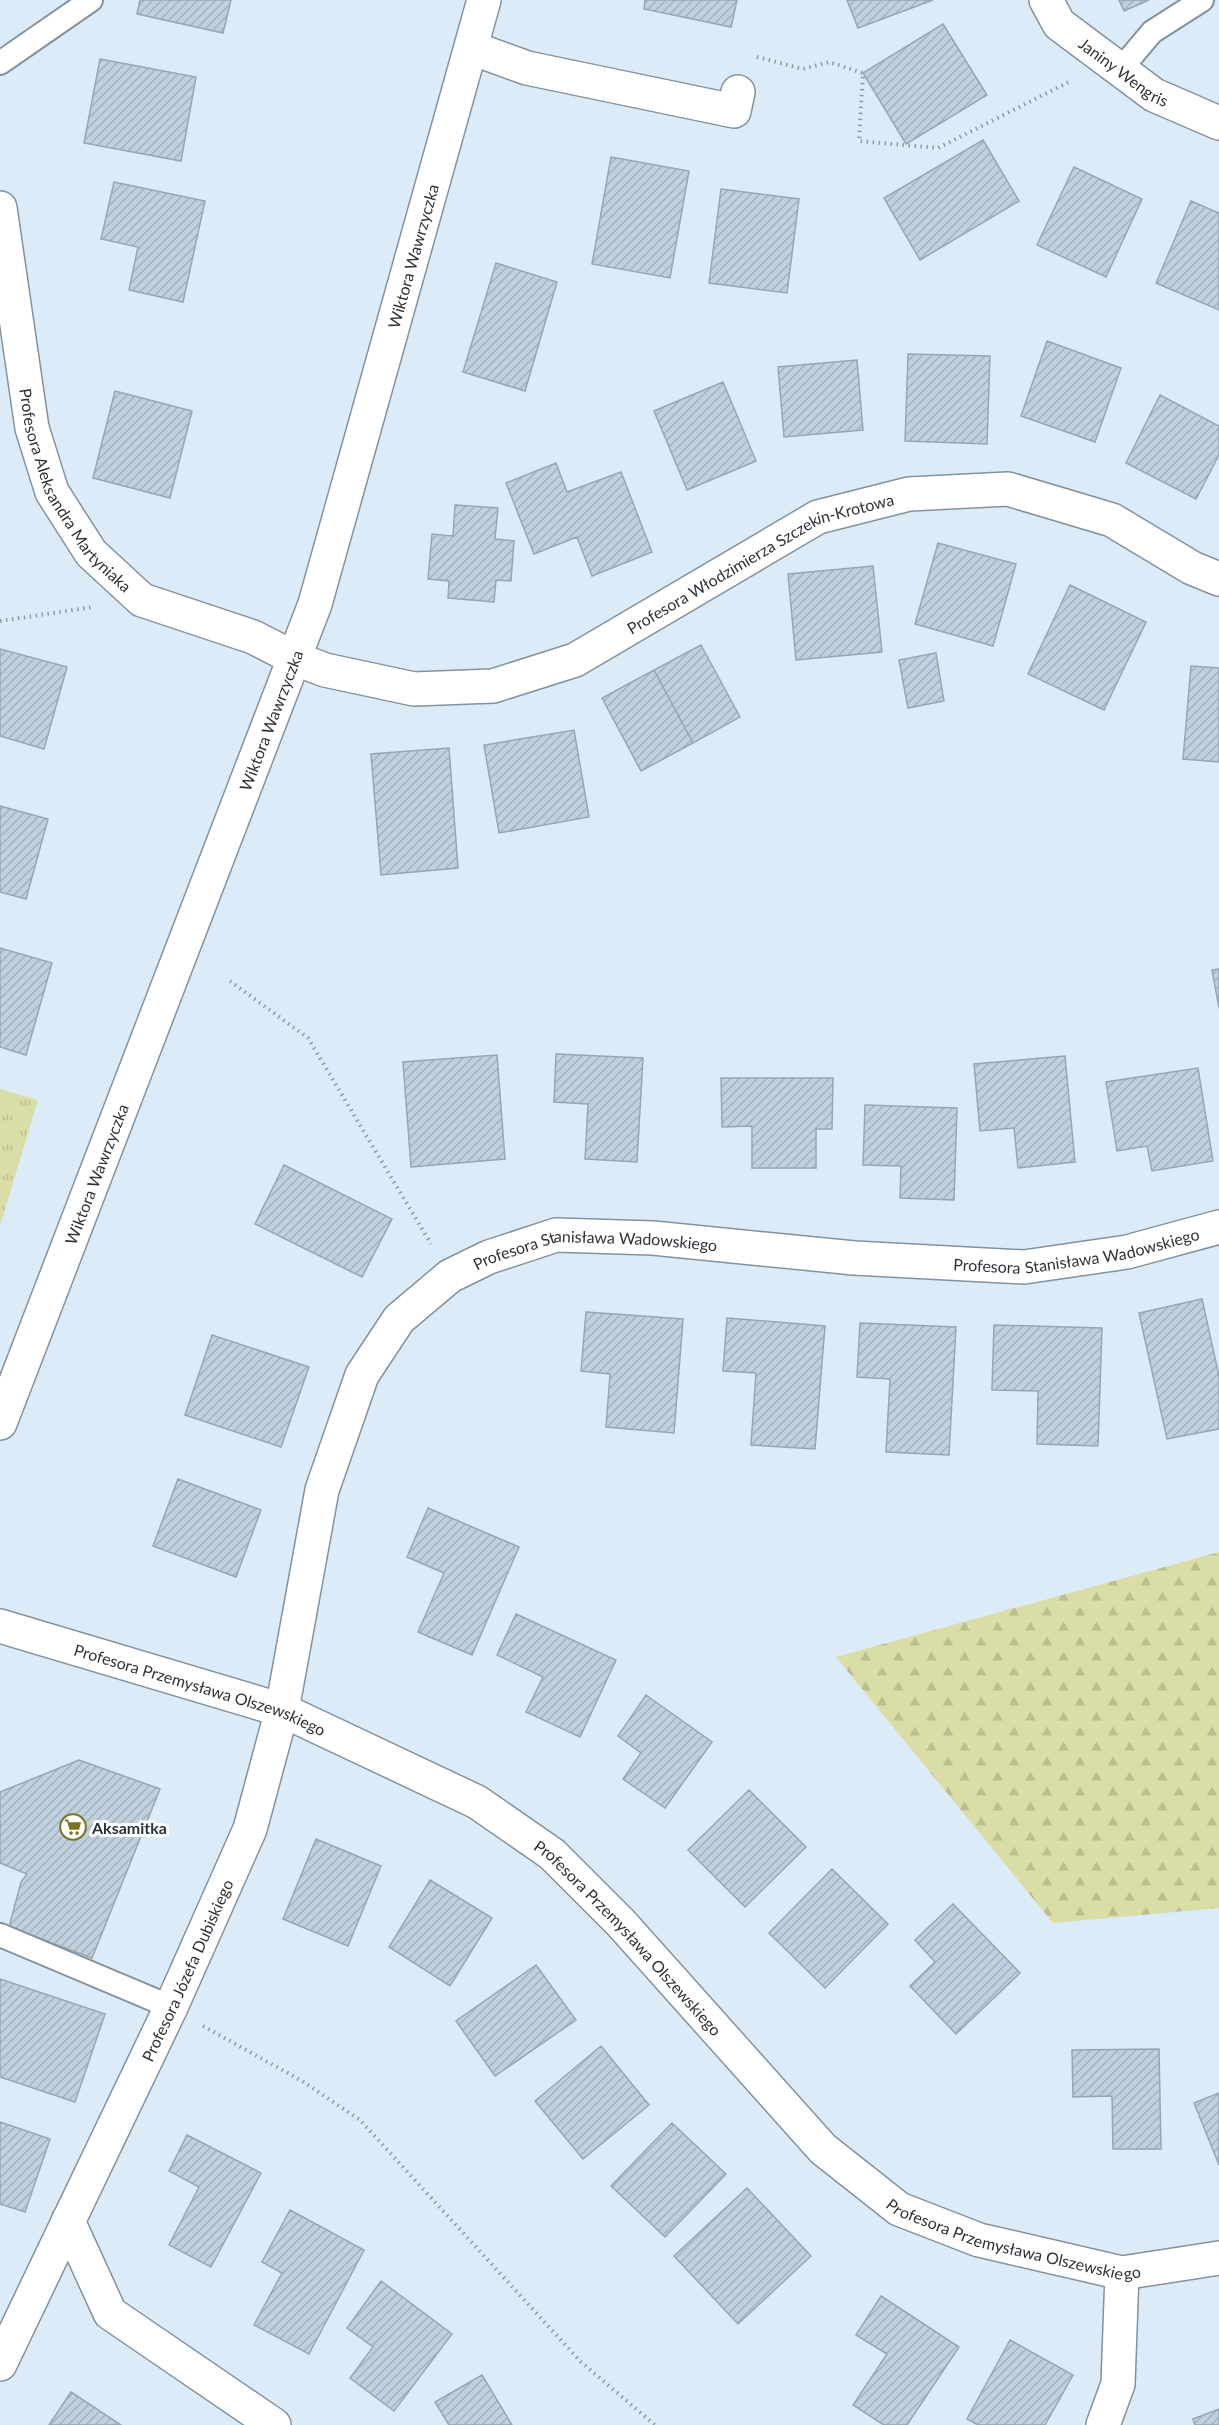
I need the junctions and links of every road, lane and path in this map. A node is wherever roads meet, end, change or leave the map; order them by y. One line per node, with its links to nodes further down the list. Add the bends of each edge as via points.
1 (91, 0): 6 (lane)
2 (484, 0): 5 (street, Wiktora Wawrzyczka)
3 (1046, 0): 7 (street, Janiny Wengris, via 1059,24)
4 (1202, 0): 7 (lane, via 1152,32)
5 (472, 48): 8 (street, via 527,68 734,111); 14 (street, Wiktora Wawrzyczka, via 315,604)
6 (0, 63)
7 (1120, 70): 8 (path, via 1068,82 938,148 859,141 863,73 829,62 803,69 745,54); 9 (street, Janiny Wengris, via 1154,95)
8 (738, 92)
9 (1219, 123)
10 (0, 208): 12 (street, Profesora Aleksandra Martyniaka, via 32,428 52,492 91,553)
11 (1219, 579): 14 (street, Profesora Włodzimierza Szczekin-Krotowa, via 1192,568 1112,520 1008,489 909,494 818,517 575,660 494,686 414,689 325,670)
12 (142, 600): 13 (path); 14 (street, Profesora Aleksandra Martyniaka, via 253,637)
13 (0, 621)
14 (296, 659): 18 (street, Wiktora Wawrzyczka)
15 (230, 981): 17 (path, via 308,1038)
16 (1219, 1227): 17 (street, Profesora Stanisława Wadowskiego, via 1127,1252 1024,1267 854,1258 653,1238 556,1235 489,1257)
17 (450, 1276): 20 (street, Profesora Stanisława Wadowskiego, via 399,1318 362,1375 322,1490)
18 (0, 1423)
19 (0, 1626): 20 (street, Profesora Przemysława Olszewskiego)
20 (282, 1710): 22 (street, Profesora Józefa Dubiskiego, via 250,1829); 25 (street, Profesora Przemysława Olszewskiego, via 477,1802 552,1854 621,1923 823,2149 899,2209 979,2240)
21 (0, 1935): 22 (lane)
22 (171, 2007): 23 (street, Profesora Józefa Dubiskiego); 28 (path, via 302,2081 360,2120 581,2362)
23 (68, 2221): 26 (street, Profesora Józefa Dubiskiego); 27 (street, via 110,2313)
24 (1219, 2258): 25 (street, Profesora Przemysława Olszewskiego)
25 (1122, 2273): 29 (street, via 1118,2384)
26 (0, 2364)
27 (274, 2425)
28 (655, 2425)
29 (1102, 2425)

